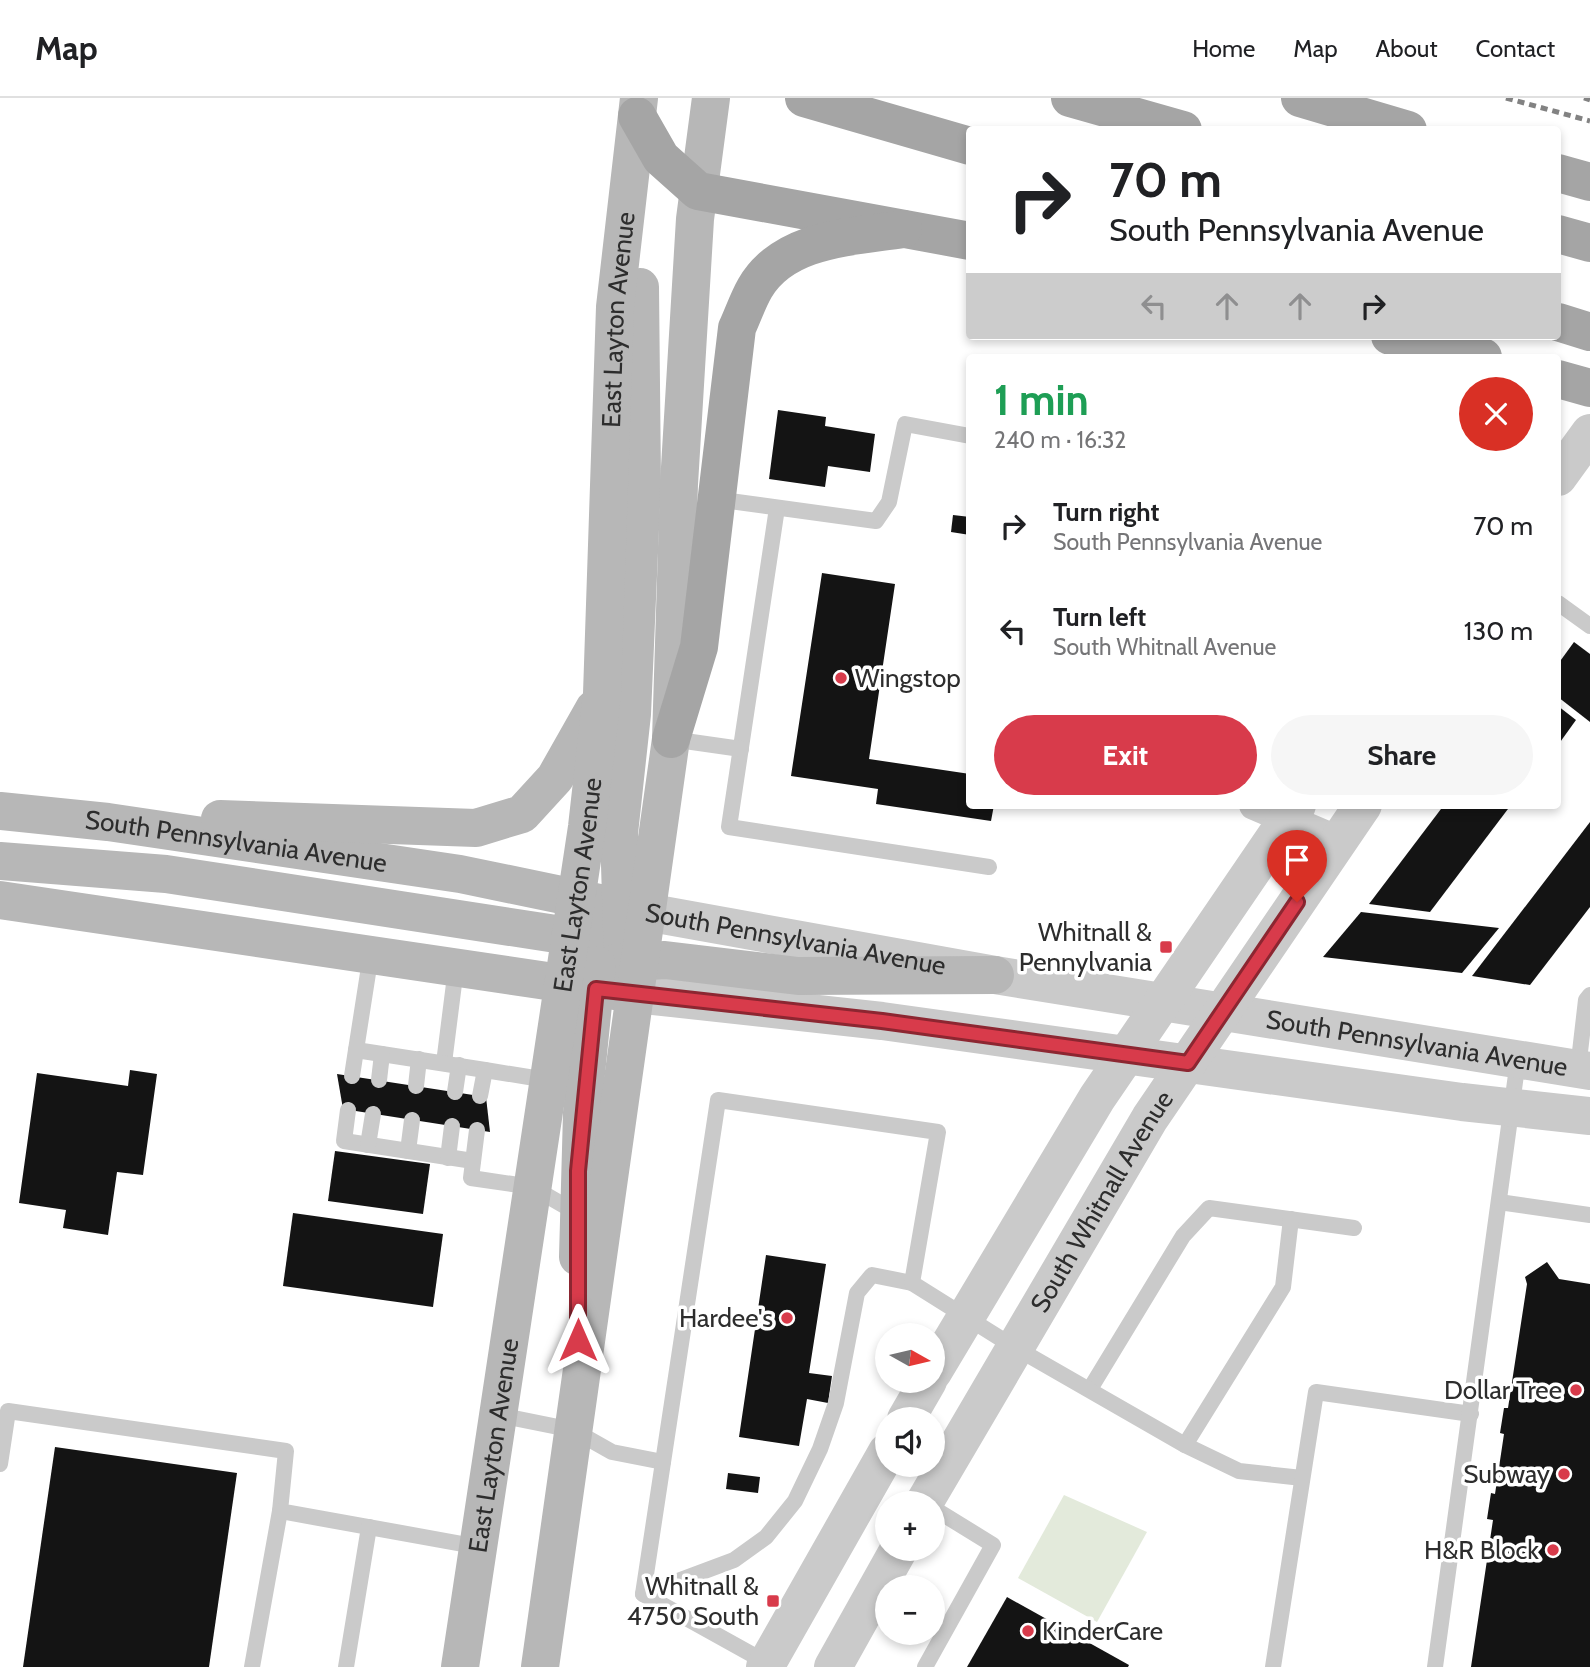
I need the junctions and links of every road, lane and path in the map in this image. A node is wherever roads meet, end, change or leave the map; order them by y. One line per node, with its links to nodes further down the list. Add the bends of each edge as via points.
1 (711, 98): 11 (main road)
2 (804, 98): 8 (main road)
3 (1070, 98): 6 (main road)
4 (1300, 98): 7 (main road)
5 (636, 122): 11 (main road, via 661,158); 25 (main road, via 640,289); 29 (main road, East Layton Avenue, via 615,307)
6 (1169, 126)
7 (1394, 126)
8 (966, 145)
9 (1561, 174): 10 (main road)
10 (1590, 183)
11 (698, 191): 12 (main road); 25 (main road)
12 (903, 229): 14 (main road); 25 (main road, via 827,241 786,255 756,286)
13 (1561, 235): 15 (main road)
14 (966, 240)
15 (1590, 243)
16 (1561, 323): 17 (main road)
17 (1590, 332)
18 (1408, 340): 19 (main road)
19 (1470, 354)
20 (1561, 380): 21 (main road)
21 (1590, 388)
22 (1590, 433): 24 (street)
23 (966, 435): 26 (lane, via 905,424 889,502 876,521)
24 (1561, 473)
25 (679, 488): 26 (lane); 30 (main road, via 699,647); 41 (main road, via 632,714)
26 (777, 508): 31 (lane)
27 (1561, 605): 28 (lane)
28 (1590, 626)
29 (602, 694): 35 (main road, via 555,778 522,814 477,828 260,818); 39 (main road, East Layton Avenue)
30 (671, 739): 31 (lane); 41 (main road, East Layton Avenue)
31 (741, 749): 38 (lane, via 729,827)
32 (1360, 809): 36 (street, South Whitnall Avenue)
33 (0, 810): 35 (main road, South Pennsylvania Avenue)
34 (1279, 810): 36 (street); 45 (street)
35 (108, 822): 39 (main road, South Pennsylvania Avenue, via 460,874)
36 (1339, 841): 46 (street, South Whitnall Avenue)
37 (0, 861): 41 (main road, via 166,874)
38 (989, 867)
39 (575, 899): 41 (main road, South Pennsylvania Avenue)
40 (0, 900): 42 (main road, South Pennsylvania Avenue)
41 (609, 952): 43 (main road, South Pennsylvania Avenue); 45 (street, South Pennsylvania Avenue, via 995,975); 49 (street, South Pennsylvania Avenue, via 882,1021); 58 (main road, East Layton Avenue); 75 (main road, via 582,1113); 84 (main road, East Layton Avenue)
42 (371, 954): 43 (main road, South Pennsylvania Avenue); 47 (lane)
43 (456, 968): 53 (lane)
44 (1590, 995): 55 (lane, via 1586,1000)
45 (1161, 1002): 46 (street, South Pennsylvania Avenue); 49 (street)
46 (1222, 1012): 51 (street, South Pennsylvania Avenue); 52 (street, South Whitnall Avenue)
47 (356, 1050): 48 (lane); 56 (lane)
48 (382, 1054): 50 (lane); 57 (lane)
49 (1126, 1054): 52 (street, South Pennsylvania Avenue); 80 (street)
50 (419, 1059): 53 (lane); 59 (lane)
51 (1518, 1060): 55 (street, South Pennsylvania Avenue); 62 (lane)
52 (1188, 1063): 62 (street, South Pennsylvania Avenue); 81 (street, South Whitnall Avenue, via 1150,1118)
53 (451, 1064): 54 (lane); 60 (lane)
54 (485, 1070): 58 (lane); 61 (lane)
55 (1584, 1070)
56 (352, 1076)
57 (379, 1080)
58 (547, 1080): 73 (main road, East Layton Avenue)
59 (416, 1086)
60 (455, 1092)
61 (481, 1096)
62 (1512, 1107): 65 (street, South Pennsylvania Avenue); 74 (lane)
63 (348, 1110): 69 (lane, via 344,1141)
64 (373, 1114): 69 (lane)
65 (1590, 1116)
66 (412, 1120): 70 (lane)
67 (452, 1126): 71 (lane)
68 (477, 1130): 72 (lane)
69 (368, 1145): 70 (lane)
70 (408, 1151): 71 (lane)
71 (448, 1158): 72 (lane)
72 (473, 1161): 73 (lane, via 471,1178)
73 (532, 1187): 75 (lane); 86 (main road, East Layton Avenue)
74 (1499, 1202): 76 (lane); 85 (lane)
75 (577, 1213): 84 (main road)
76 (1590, 1215)
77 (1291, 1219): 78 (lane); 83 (lane, via 1209,1208 1183,1236); 88 (lane, via 1283,1287)
78 (1354, 1227)
79 (912, 1283): 80 (lane); 89 (lane, via 938,1132 718,1100); 99 (lane, via 872,1275 857,1293 836,1403 820,1449 795,1501 766,1537 734,1560)
80 (964, 1317): 81 (lane); 82 (street)
81 (1014, 1347): 83 (lane); 93 (street, South Whitnall Avenue)
82 (945, 1351)
83 (1090, 1390): 88 (lane)
84 (578, 1392): 87 (main road, East Layton Avenue)
85 (1471, 1414): 92 (lane, via 1316,1392); 108 (lane)
86 (499, 1415): 87 (lane); 97 (main road, East Layton Avenue)
87 (573, 1430): 89 (lane, via 611,1452); 104 (main road, East Layton Avenue)
88 (1185, 1445): 92 (lane, via 1239,1471)
89 (663, 1462): 99 (lane)
90 (0, 1464): 94 (lane, via 8,1411 286,1451)
91 (875, 1474): 100 (street)
92 (1303, 1478): 107 (lane)
93 (932, 1491)
94 (280, 1511): 96 (lane); 101 (lane)
95 (945, 1515): 106 (lane, via 993,1545)
96 (369, 1527): 97 (lane); 102 (lane)
97 (479, 1547): 103 (main road, East Layton Avenue)
98 (892, 1561): 105 (street)
99 (643, 1594): 100 (lane)
100 (769, 1666)
101 (252, 1667)
102 (346, 1667)
103 (460, 1667)
104 (540, 1667)
105 (833, 1667)
106 (925, 1667)
107 (1273, 1667)
108 (1435, 1667)

